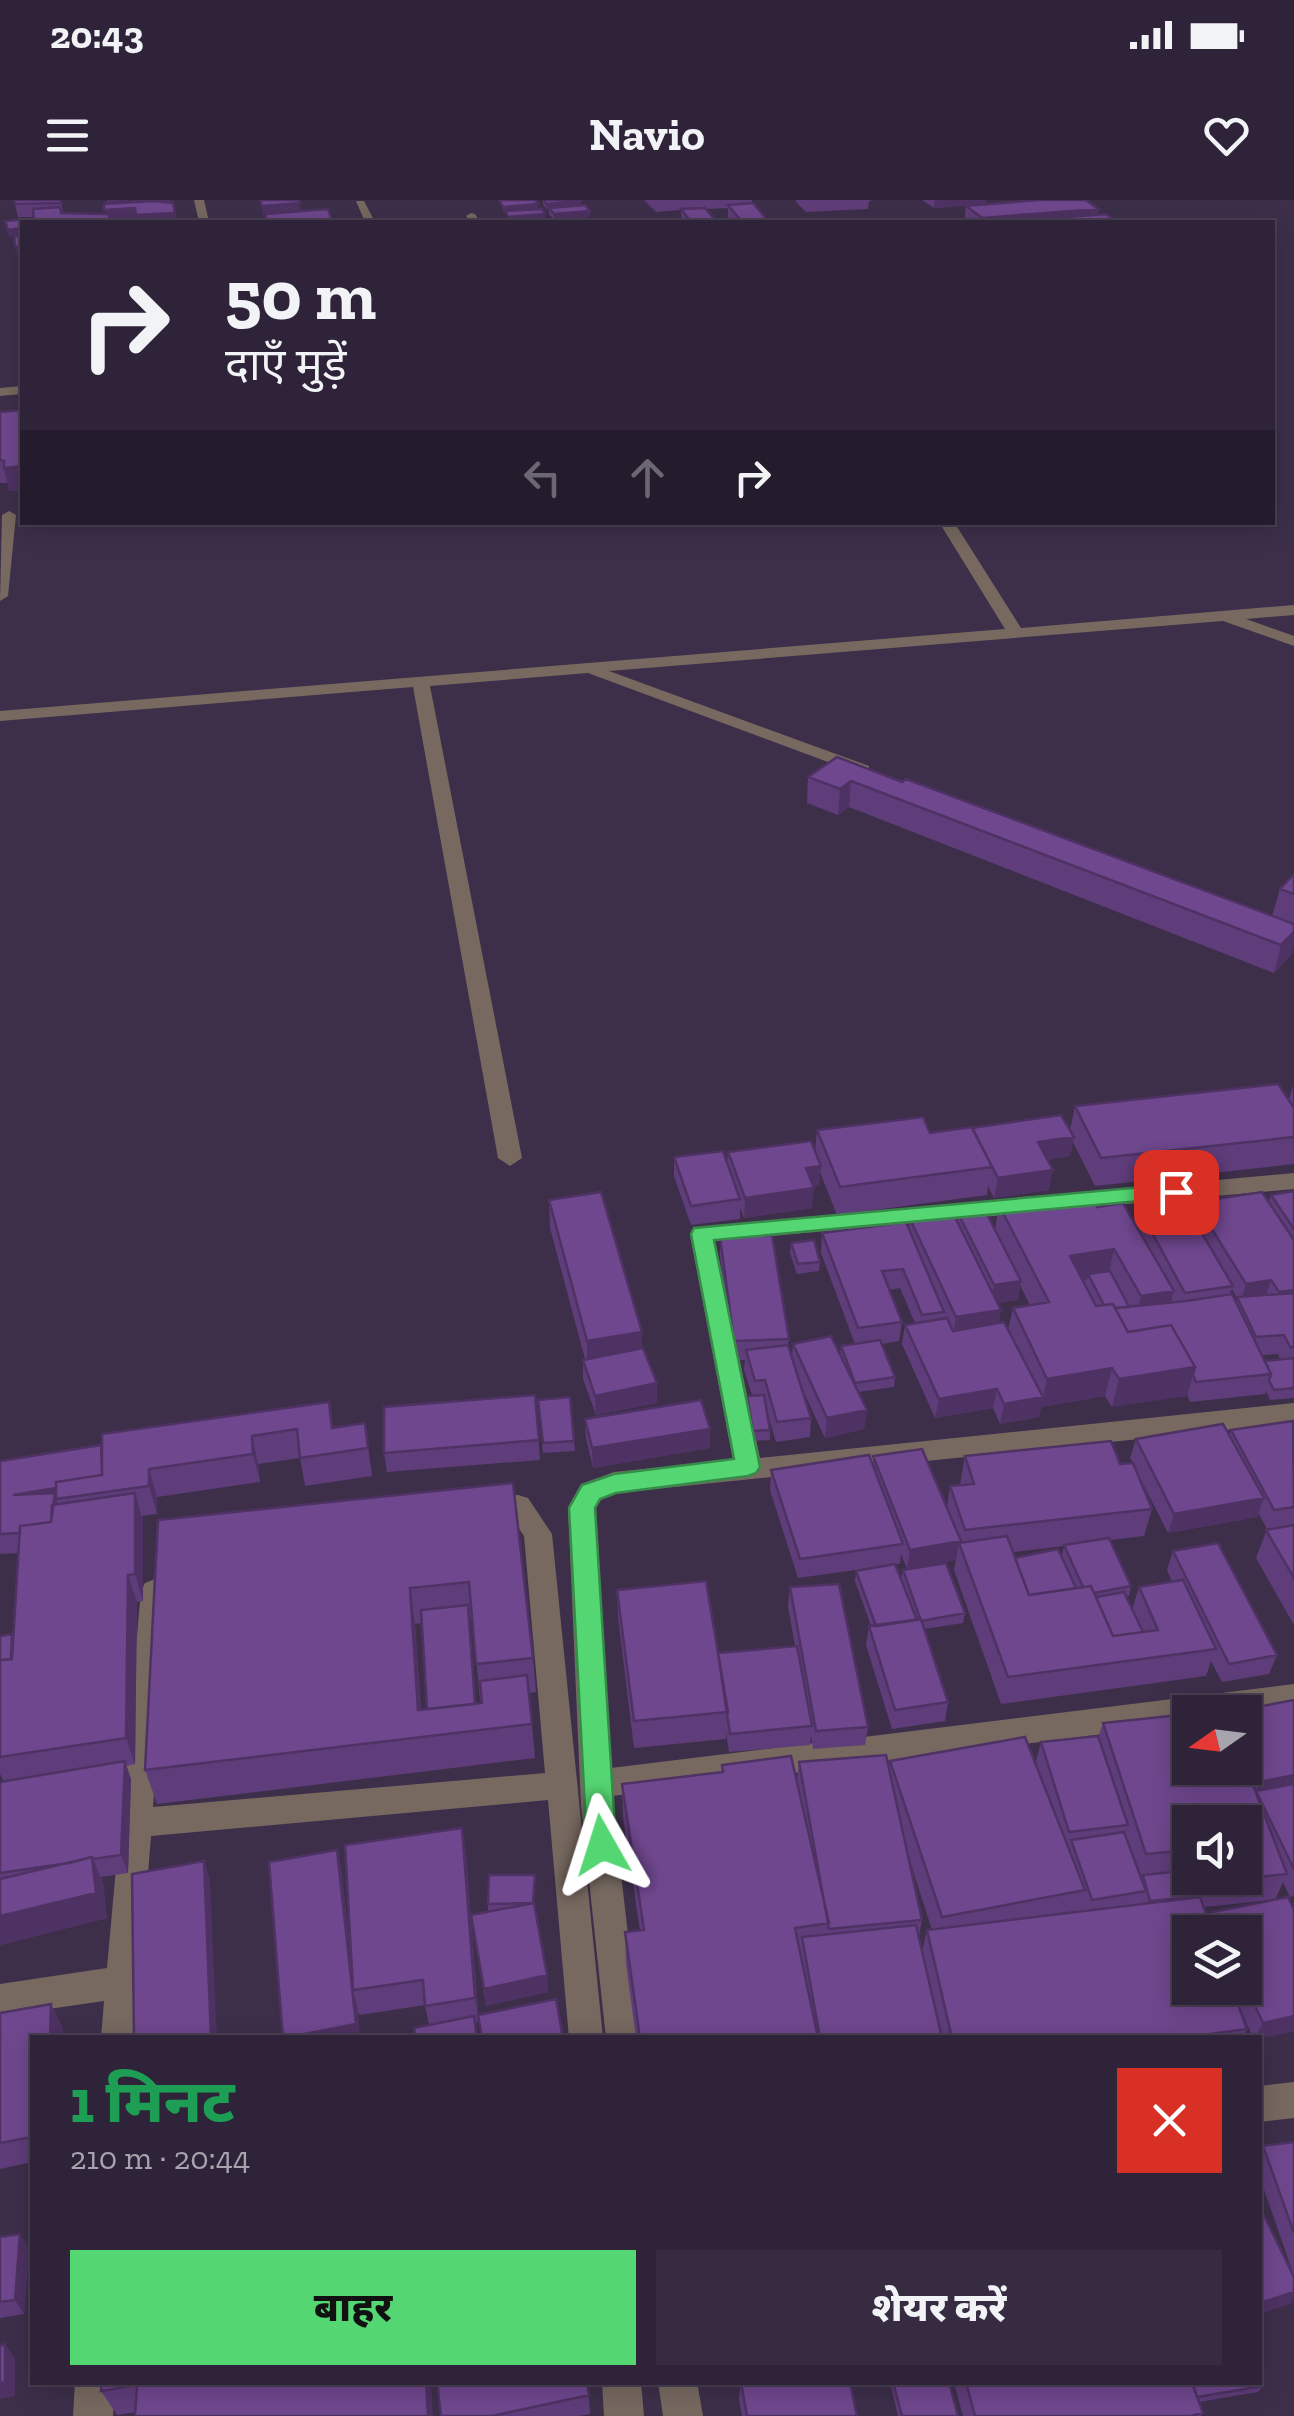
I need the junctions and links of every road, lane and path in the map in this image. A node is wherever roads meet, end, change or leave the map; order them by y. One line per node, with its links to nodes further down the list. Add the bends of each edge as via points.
1 (360, 203): 2 (street)
2 (369, 220)
3 (9, 516): 5 (street)
4 (948, 525): 8 (street)
5 (0, 596)
6 (1294, 610): 7 (street)
7 (1224, 616): 8 (street); 9 (street)
8 (1016, 633): 10 (street)
9 (1294, 642)
10 (587, 668): 11 (street); 13 (street)
11 (422, 682): 12 (street); 14 (street)
12 (0, 716)
13 (881, 777)
14 (510, 1158)
15 (1294, 1181): 17 (street, via 702,1234)
16 (1294, 1414): 17 (street)
17 (748, 1467): 21 (street, via 614,1483 591,1492 582,1508)
18 (457, 1510): 22 (street, via 518,1506 538,1534)
19 (158, 1555): 23 (street)
20 (1294, 1696): 21 (street)
21 (596, 1784): 28 (street)
22 (560, 1785): 23 (street); 27 (street)
23 (138, 1823): 24 (street)
24 (122, 1982): 25 (street); 26 (street)
25 (0, 2000)
26 (118, 2035)
27 (586, 2035)
28 (623, 2035)
29 (1294, 2100): 30 (street)
30 (1262, 2104)
31 (95, 2385): 34 (street)
32 (621, 2385): 35 (street)
33 (677, 2385): 36 (street)
34 (93, 2416)
35 (624, 2416)
36 (683, 2416)

